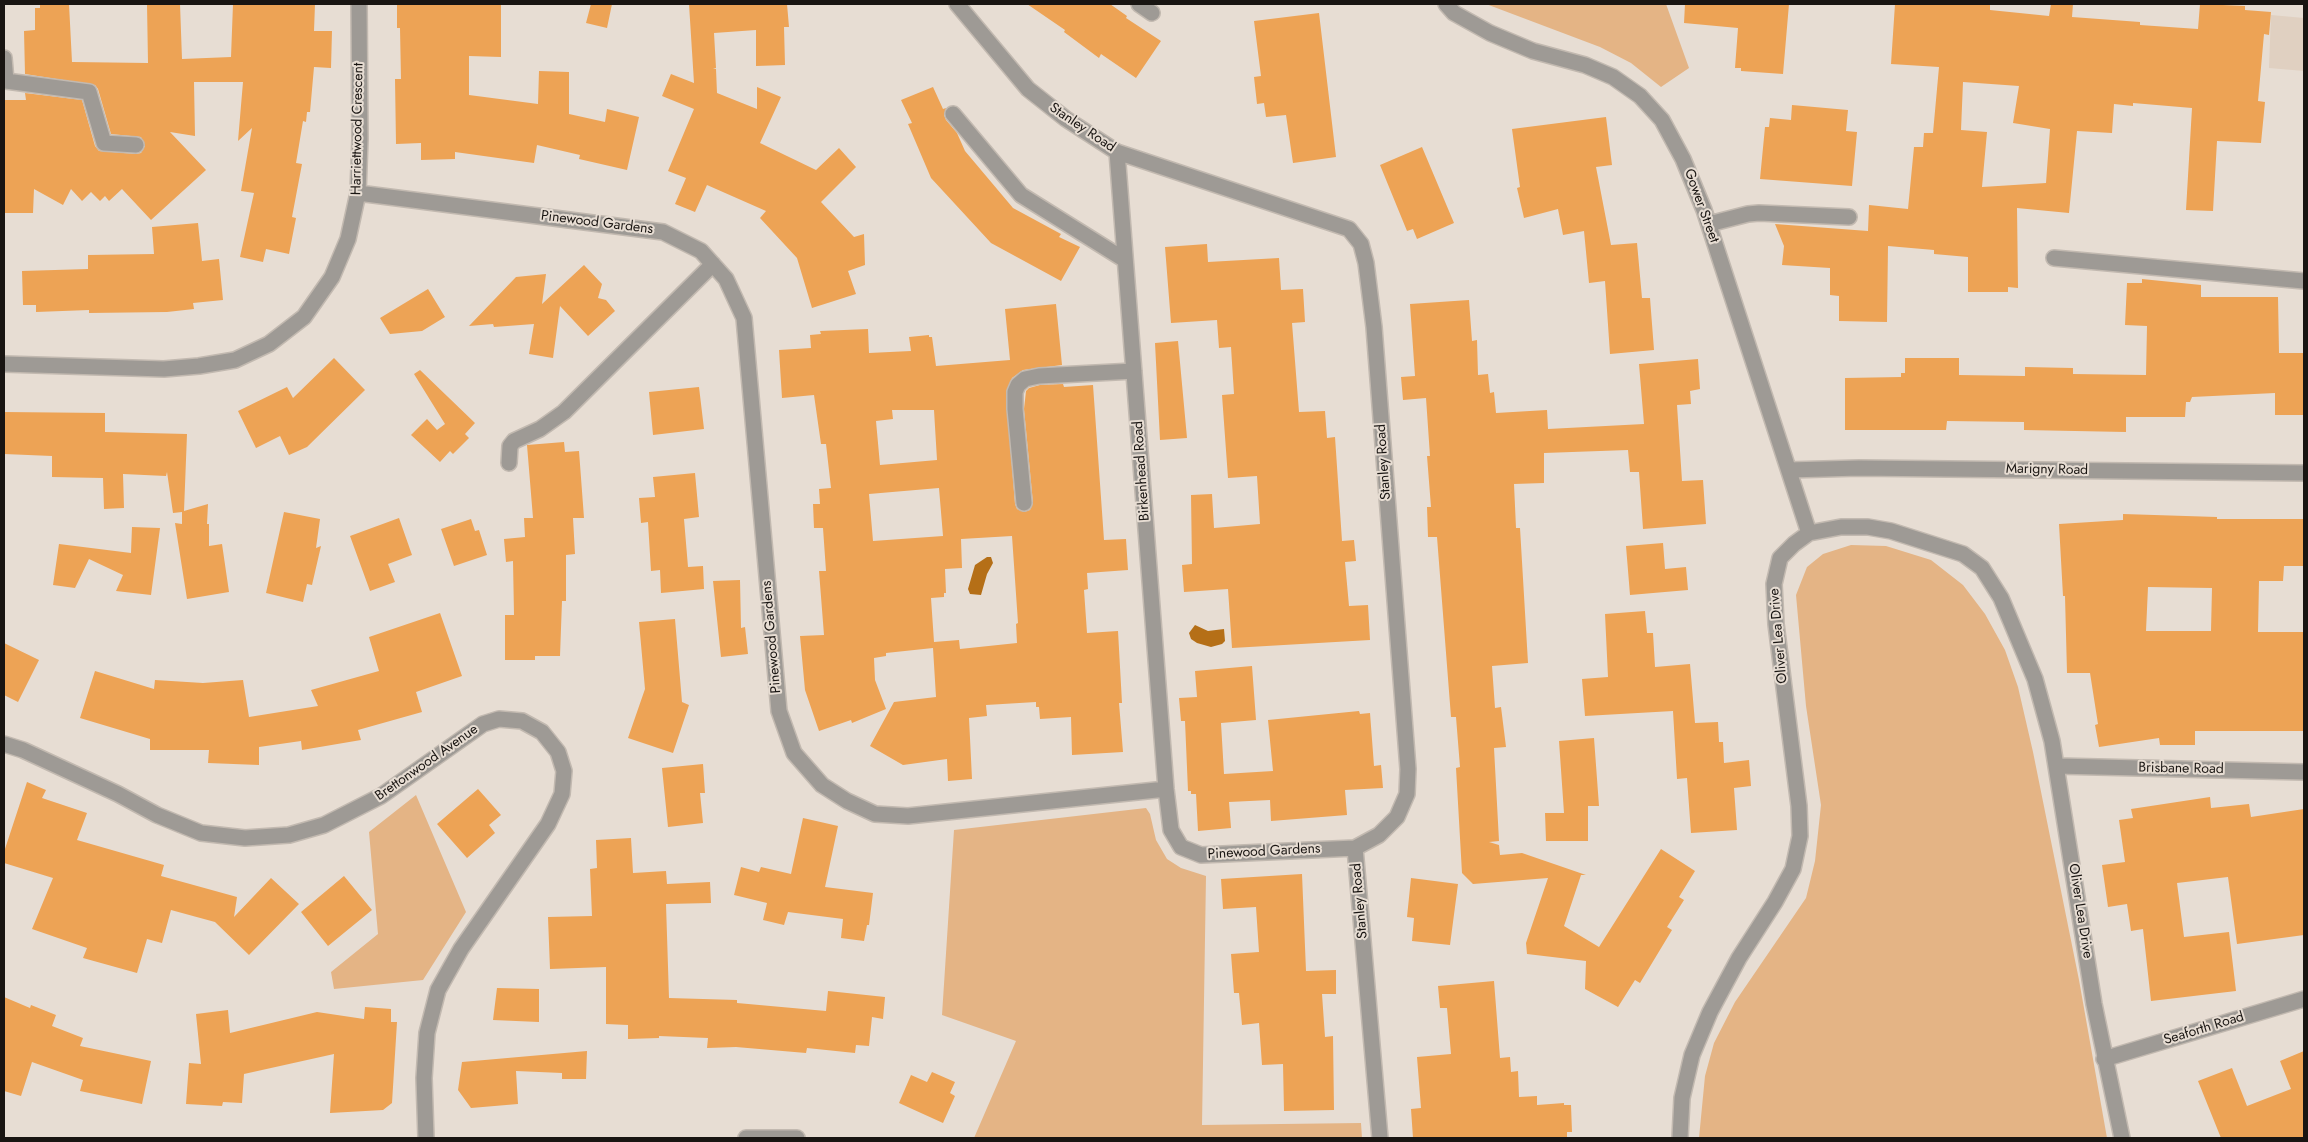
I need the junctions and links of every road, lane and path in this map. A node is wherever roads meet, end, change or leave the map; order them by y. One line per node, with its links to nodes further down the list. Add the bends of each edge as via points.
1 (359, 4): 10 (street, Harriettwood Crescent)
2 (957, 4): 9 (street, Stanley Road, via 1028,89 1066,119)
3 (1139, 4): 5 (street)
4 (1446, 4): 12 (street, Gower Street, via 1454,13 1490,33 1533,51 1586,65 1613,77 1640,96 1662,120 1674,140)
5 (1152, 13)
6 (4, 58): 8 (street, via 6,81 89,92 104,143)
7 (953, 114): 14 (street, via 1021,195)
8 (136, 145)
9 (1117, 152): 14 (street, Birkenhead Road); 28 (street, Stanley Road, via 1349,229 1361,244 1374,327 1408,794 1397,817 1380,834)
10 (358, 193): 15 (street, Pinewood Gardens, via 663,232 701,251); 17 (street, Harriettwood Crescent, via 348,239 332,277 304,317 260,348 235,360 164,369)
11 (1849, 217): 12 (street, via 1760,213)
12 (1709, 224): 20 (street, Gower Street)
13 (2054, 258): 16 (street)
14 (1125, 260): 18 (street, Birkenhead Road)
15 (712, 264): 19 (street, via 564,412 540,429 514,441 510,446); 27 (street, Pinewood Gardens, via 726,279 744,318 779,711 794,753 822,785 846,802 875,814 908,816)
16 (2304, 281)
17 (4, 364)
18 (1134, 371): 22 (street, via 1039,376 1025,379 1018,385 1015,409); 27 (street, Birkenhead Road)
19 (509, 463)
20 (1789, 470): 21 (street, Marigny Road); 23 (street, Gower Street)
21 (2304, 473)
22 (1024, 503)
23 (1809, 533): 25 (street, Oliver Lea Drive, via 1841,527 1891,531 1963,554 1982,568 2001,598 2035,679); 35 (street, Oliver Lea Drive, via 1780,558 1774,584 1799,806 1800,836 1793,869 1710,1012 1692,1055 1682,1098)
24 (4, 744): 31 (street, Brettonwood Avenue, via 201,833 245,838 289,835 324,825 382,796 483,724 499,719 522,721 542,732 558,752 564,771 562,794 548,824 470,935 438,990 427,1033 424,1078)
25 (2057, 766): 26 (street, Brisbane Road); 30 (street, Oliver Lea Drive)
26 (2304, 772)
27 (1166, 789): 28 (street, Pinewood Gardens, via 1171,830 1181,847 1201,855)
28 (1355, 848): 34 (street, Stanley Road)
29 (2304, 999): 30 (street, Seaforth Road)
30 (2104, 1059): 36 (street, Oliver Lea Drive)
31 (426, 1138)
32 (746, 1138): 33 (street)
33 (797, 1138)
34 (1380, 1138)
35 (1680, 1138)
36 (2122, 1138)

